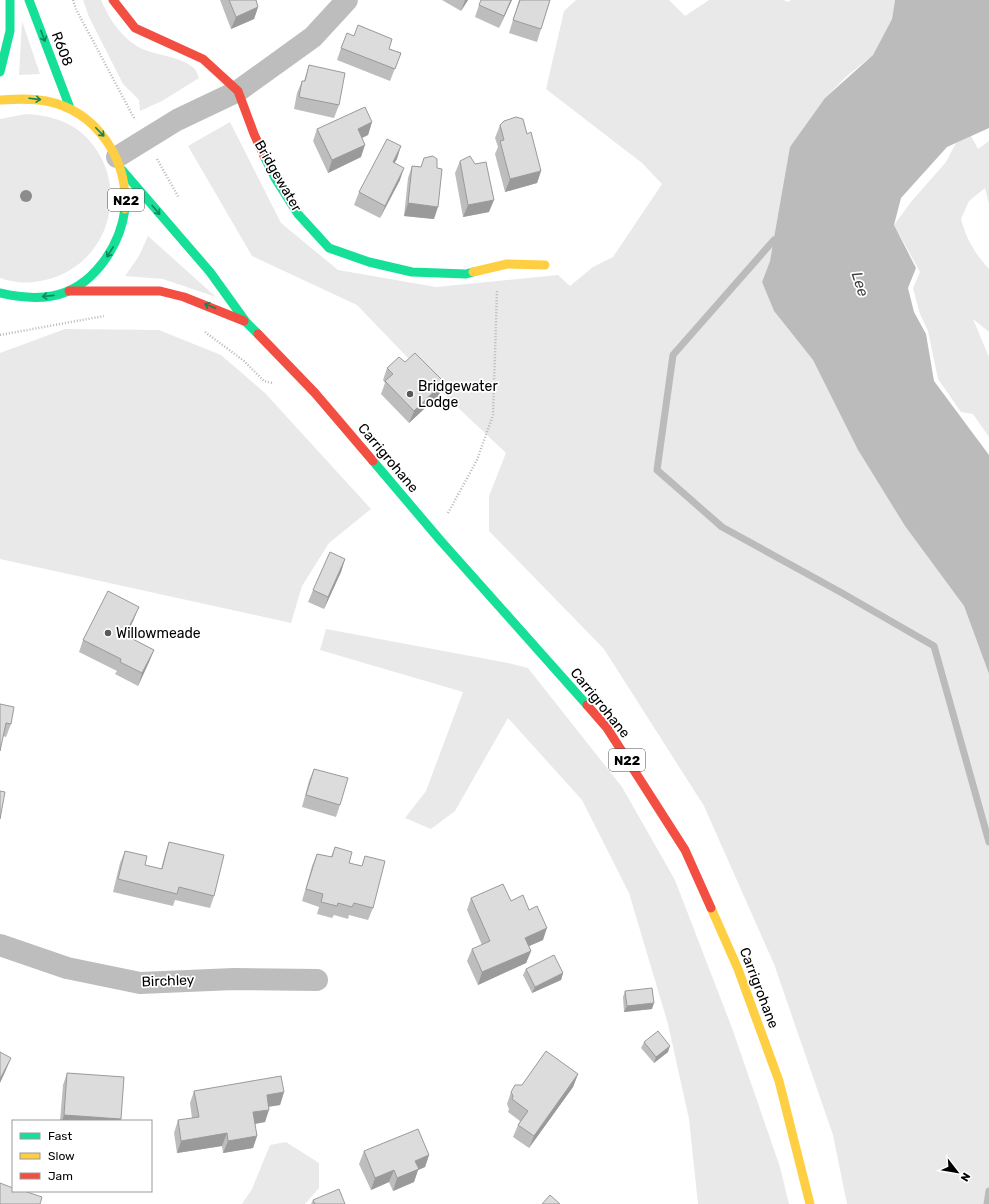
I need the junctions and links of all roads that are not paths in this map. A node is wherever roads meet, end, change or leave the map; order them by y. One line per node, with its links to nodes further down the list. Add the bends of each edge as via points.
1 (10, 0): 5 (main road, via 10,31)
2 (29, 0): 8 (main road, R608 / R608, one-way to 8)
3 (113, 0): 6 (main road, Bridgewater, via 135,28 203,59)
4 (347, 0): 6 (street, via 313,37)
5 (0, 72)
6 (238, 91): 9 (street, via 177,120); 10 (main road, Bridgewater, via 254,134 275,178 298,214 330,248 368,262 412,272 466,274 507,264)
7 (0, 100): 8 (main road, N22, one-way to 8, via 49,100)
8 (70, 108): 9 (main road, N22, one-way to 9, via 89,120 105,137)
9 (120, 164): 11 (main road, N22, one-way to 11, via 126,198 122,226 111,252 92,274); 15 (main road, Carrigrohane / N22, one-way to 15, via 210,272)
10 (545, 265)
11 (69, 291): 13 (main road, N22, one-way to 13, via 51,296); 15 (main road, Carrigrohane / N22, one-way to 11, via 184,297 160,291)
12 (0, 293): 13 (main road, N22)
13 (26, 298): 14 (main road)
14 (6, 303)
15 (246, 322): 18 (main road, Carrigrohane / N22, via 315,393 440,540 607,728 685,850 738,969 779,1081)
16 (0, 945): 17 (street, Birchley, via 67,968 140,984 234,979)
17 (317, 980)
18 (810, 1204)

